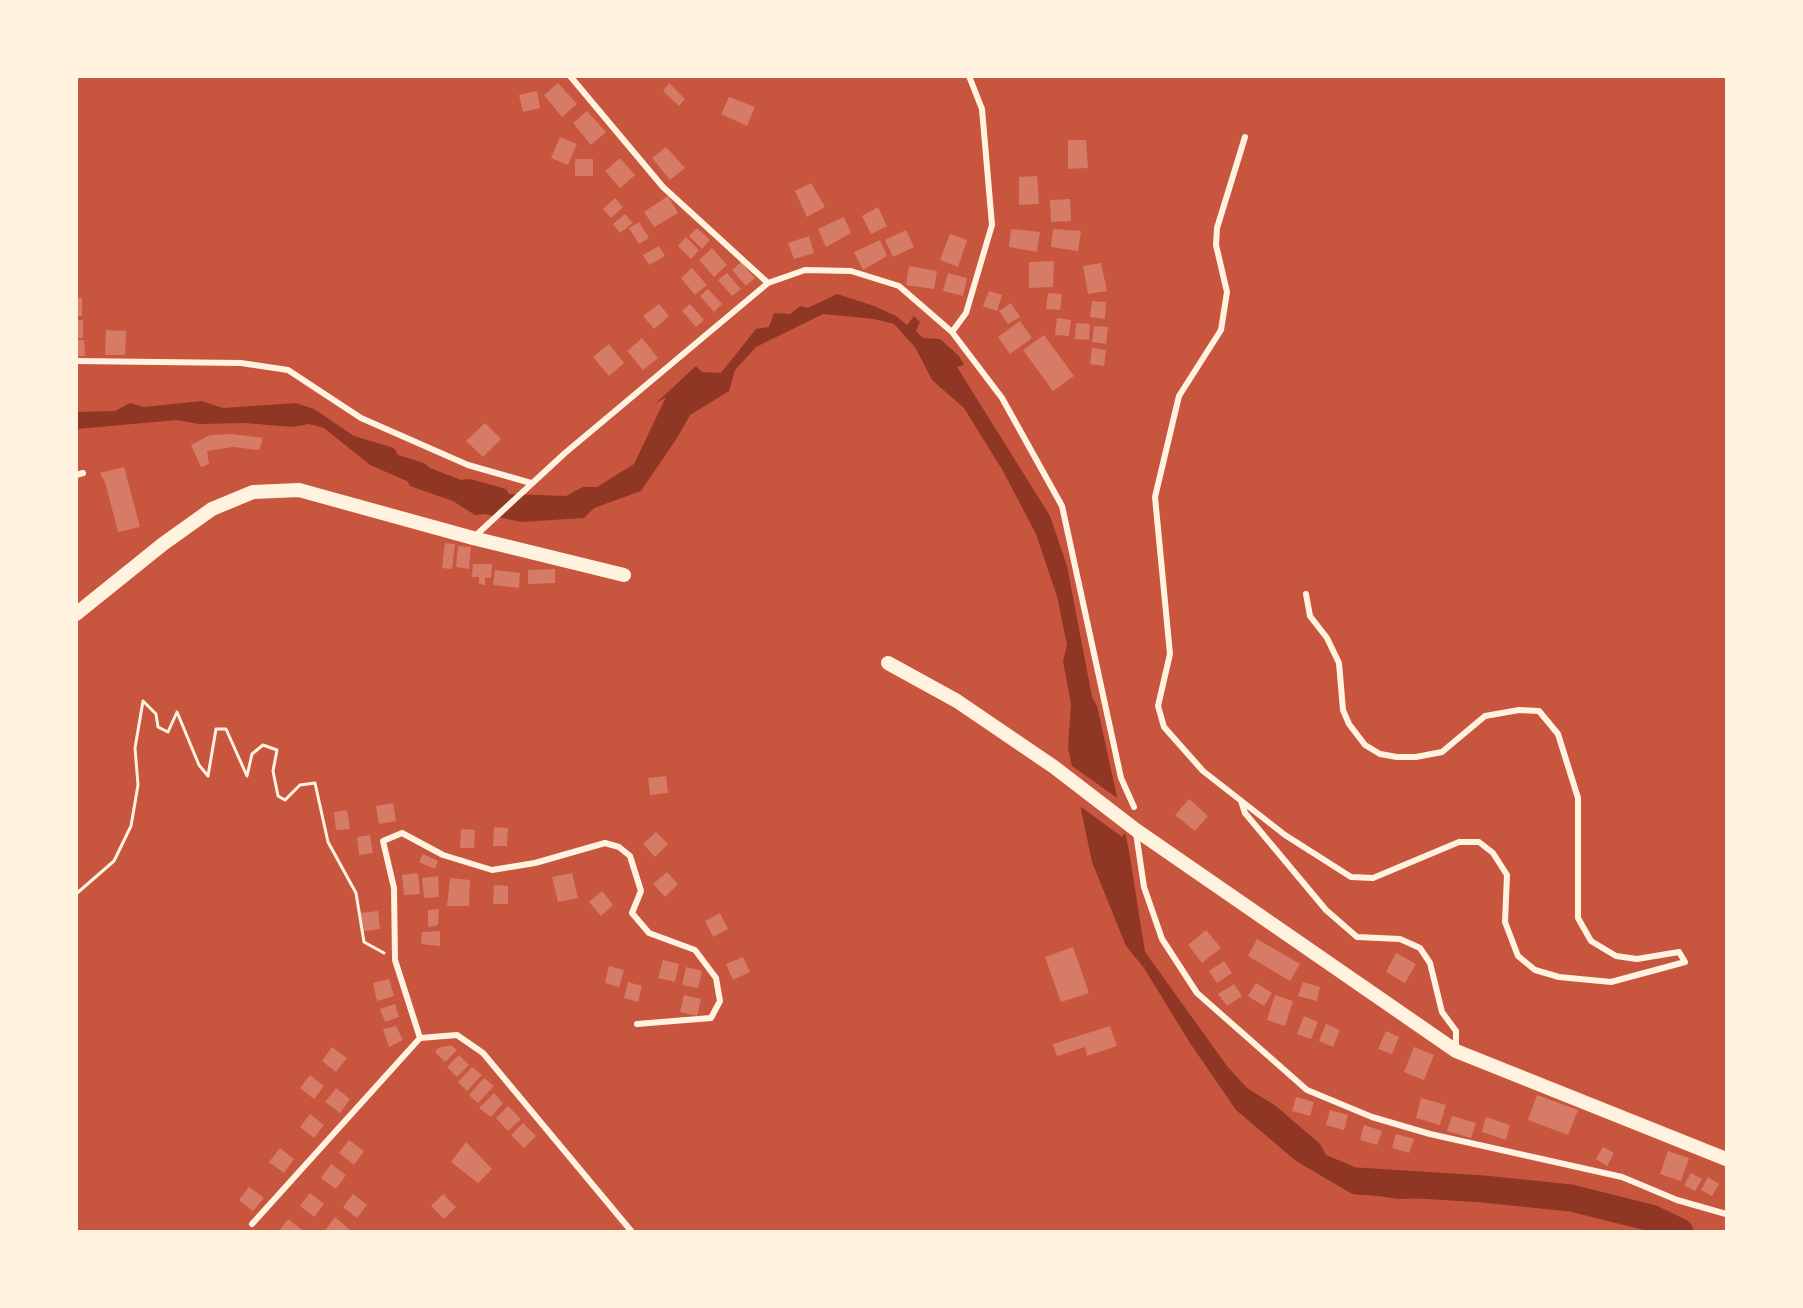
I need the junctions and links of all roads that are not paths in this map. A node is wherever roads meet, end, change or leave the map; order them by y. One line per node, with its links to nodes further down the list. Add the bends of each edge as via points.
1 (969, 76): 5 (street, via 982,109 993,225 966,313)
2 (574, 78): 4 (street, via 663,187)
3 (1245, 137): 13 (street, via 1217,228 1216,245 1227,292 1221,330 1179,396 1155,496 1170,654 1158,706 1164,727 1203,771)
4 (768, 283): 5 (street, via 805,270 851,271 899,286); 7 (street)
5 (952, 332): 14 (street, via 1002,398 1062,506 1121,778)
6 (76, 362): 7 (street, via 242,363 288,370 361,418 468,465)
7 (531, 483): 8 (street)
8 (473, 538): 9 (main road); 11 (main road, via 299,490 253,492 213,509)
9 (624, 575)
10 (1306, 594): 13 (street, via 1311,616 1339,663 1343,710 1349,724 1365,745 1380,754 1397,758 1442,752 1485,716 1539,711 1558,734 1578,798 1578,918 1591,941 1617,956 1637,959 1679,952 1685,962 1611,982 1559,977 1535,970 1518,956 1505,922 1507,875 1493,853 1479,843 1459,843 1373,878 1351,877 1285,836)
11 (80, 608)
12 (888, 663): 15 (main road, via 957,701 1054,767)
13 (1240, 799): 18 (street, via 1245,813 1326,910 1357,937 1400,939 1419,948 1430,963 1442,1012 1456,1031)
14 (1134, 807)
15 (1136, 830): 18 (main road); 20 (street, via 1144,887 1162,939 1197,993 1307,1090 1382,1120 1623,1177 1677,1200)
16 (637, 1024): 17 (street, via 711,1018 720,1001 716,978 695,950 649,933 632,913 641,891 630,856 604,843 535,863 492,870 443,855 402,833 383,841 394,888 395,960)
17 (420, 1038): 21 (street); 22 (street, via 457,1035 483,1053)
18 (1456, 1051): 19 (main road)
19 (1726, 1159)
20 (1726, 1214)
21 (252, 1224)
22 (632, 1232)

